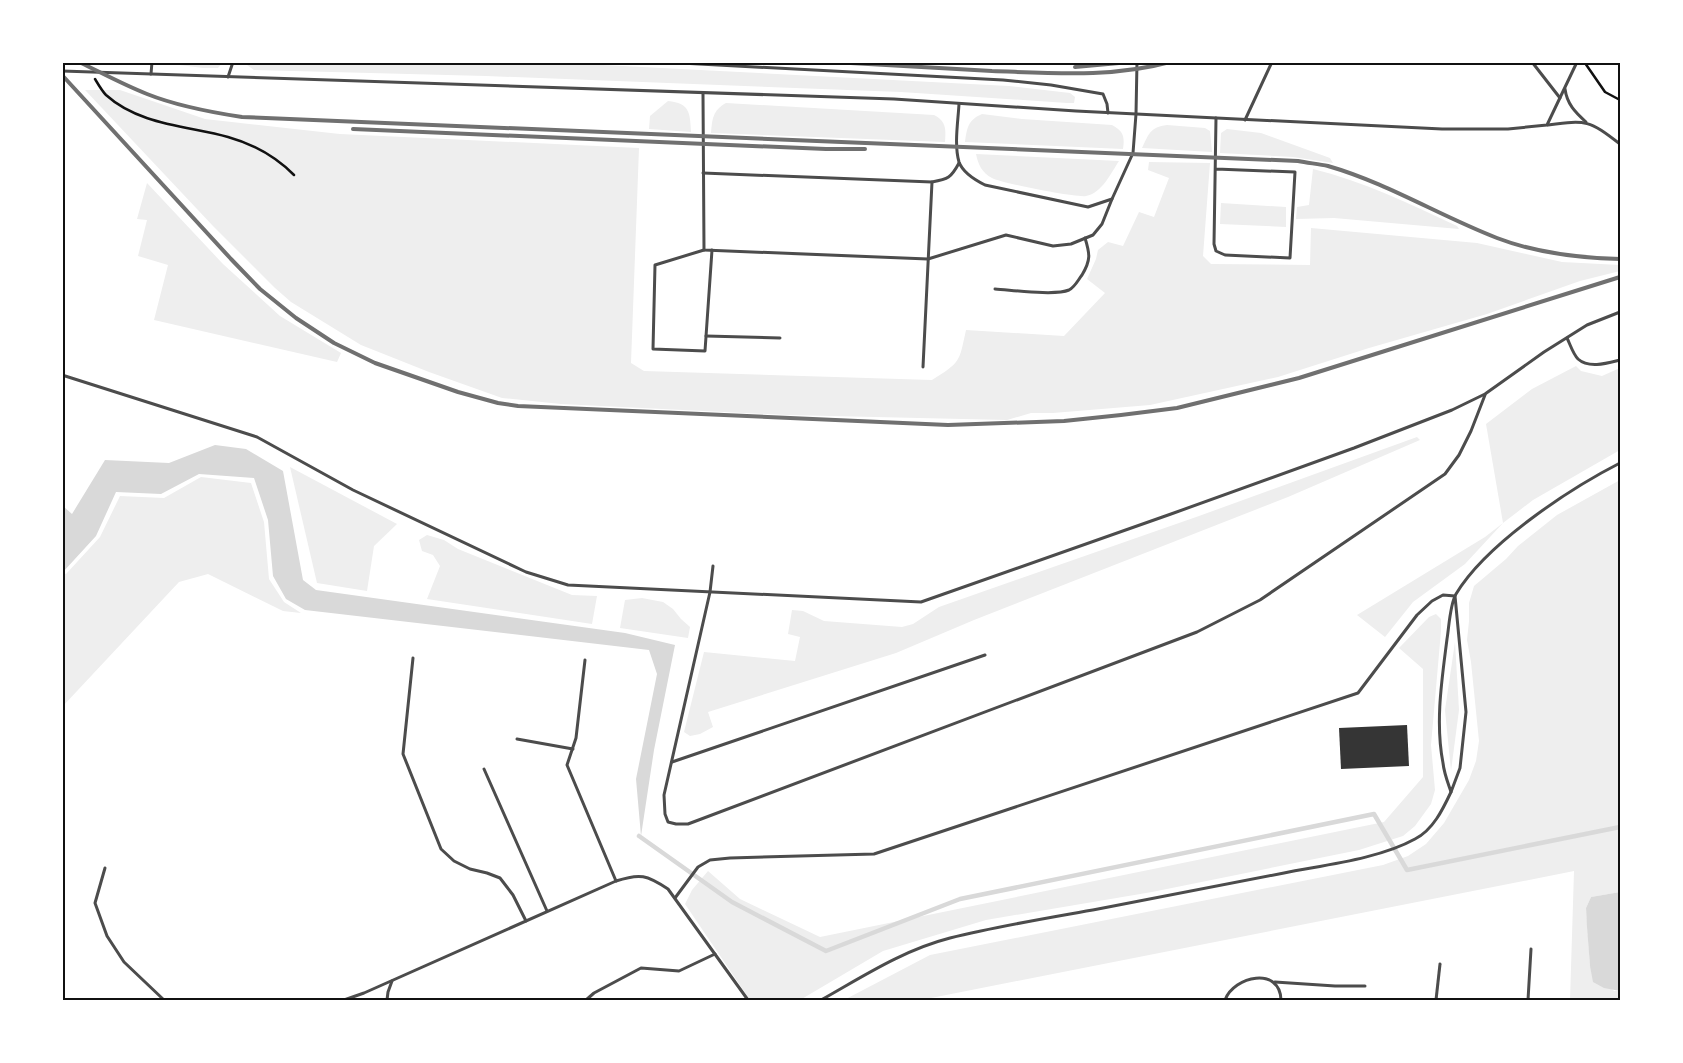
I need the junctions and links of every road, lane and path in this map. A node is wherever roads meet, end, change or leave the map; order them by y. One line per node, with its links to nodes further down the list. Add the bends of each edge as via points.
1 (152, 62): 11 (lane)
2 (233, 62): 12 (lane)
3 (662, 62): 18 (lane, via 1050,84 1102,94)
4 (1137, 62): 19 (lane)
5 (1272, 62): 21 (lane)
6 (1532, 62): 15 (lane)
7 (1577, 62): 13 (lane)
8 (1584, 62): 16 (path, via 1605,92)
9 (62, 71): 10 (lane)
10 (89, 72): 11 (lane); 28 (path, via 106,94 125,107 151,120 230,137 260,149)
11 (151, 74): 12 (lane)
12 (228, 77): 14 (lane)
13 (1565, 87): 15 (lane); 22 (lane, via 1570,106)
14 (703, 94): 17 (lane); 27 (lane)
15 (1560, 98): 23 (lane)
16 (1620, 100)
17 (959, 104): 18 (lane); 25 (lane, via 957,146)
18 (1108, 113): 19 (lane)
19 (1136, 114): 20 (lane); 30 (lane, via 1132,153)
20 (1216, 118): 21 (lane); 26 (lane)
21 (1245, 120): 23 (lane, via 1442,129 1508,129)
22 (1587, 123): 23 (lane); 24 (lane, via 1598,127)
23 (1547, 125)
24 (1620, 144)
25 (960, 163): 29 (lane, via 946,179); 30 (lane, via 970,177 985,185 1088,206)
26 (1216, 169): 26 (lane, via 1216,251 1225,255 1290,258 1295,172)
27 (703, 173): 29 (lane); 32 (lane)
28 (294, 175)
29 (932, 182): 34 (lane)
30 (1112, 199): 31 (lane, via 1102,224 1093,235)
31 (1085, 238): 34 (lane, via 1053,246 1006,235); 35 (lane, via 1090,258 1074,287 1052,292)
32 (704, 250): 33 (lane); 37 (lane, via 655,265 653,349 705,351)
33 (712, 250): 34 (lane); 37 (lane)
34 (928, 259): 41 (lane)
35 (995, 289)
36 (1620, 312): 39 (lane, via 1587,325)
37 (706, 336): 38 (lane)
38 (780, 338)
39 (1567, 338): 40 (lane, via 1578,358 1590,364); 43 (lane)
40 (1620, 360)
41 (923, 367)
42 (62, 375): 46 (lane, via 257,437 354,490 526,572 568,585)
43 (1485, 394): 46 (lane, via 1354,448 921,602); 53 (lane, via 1471,431 1445,474 1260,600 1198,632 688,824 668,822 665,814 664,795)
44 (1620, 463): 47 (lane, via 1584,482 1512,535 1482,561)
45 (713, 566): 46 (lane)
46 (710, 592): 53 (lane)
47 (1455, 596): 55 (lane, via 1446,646 1439,721 1443,764); 55 (lane, via 1466,712 1460,768); 58 (lane, via 1443,595 1417,615 1358,693 874,854 710,860 698,867)
48 (984, 655): 53 (lane)
49 (413, 658): 60 (lane, via 403,754 441,849 470,869 500,878)
50 (585, 660): 52 (lane)
51 (517, 740): 52 (lane)
52 (573, 749): 57 (lane, via 567,765)
53 (672, 762)
54 (484, 769): 59 (lane)
55 (1451, 792): 72 (lane, via 1430,827 1400,847 948,939 879,967)
56 (105, 868): 67 (lane, via 95,904 108,936 124,962)
57 (616, 881): 58 (lane, via 634,875 652,878 668,889); 59 (lane)
58 (674, 898): 62 (lane)
59 (547, 911): 60 (lane)
60 (526, 921): 64 (lane)
61 (1531, 949): 76 (lane)
62 (715, 954): 70 (lane, via 679,971 641,968); 71 (lane)
63 (1440, 964): 75 (lane)
64 (392, 981): 68 (lane); 69 (lane)
65 (1275, 982): 66 (lane); 73 (lane, via 1257,978 1243,981); 74 (lane)
66 (1364, 986)
67 (164, 1000)
68 (344, 1000)
69 (387, 1000)
70 (586, 1000)
71 (748, 1000)
72 (821, 1000)
73 (1224, 1000)
74 (1281, 1000)
75 (1436, 1000)
76 (1528, 1000)

